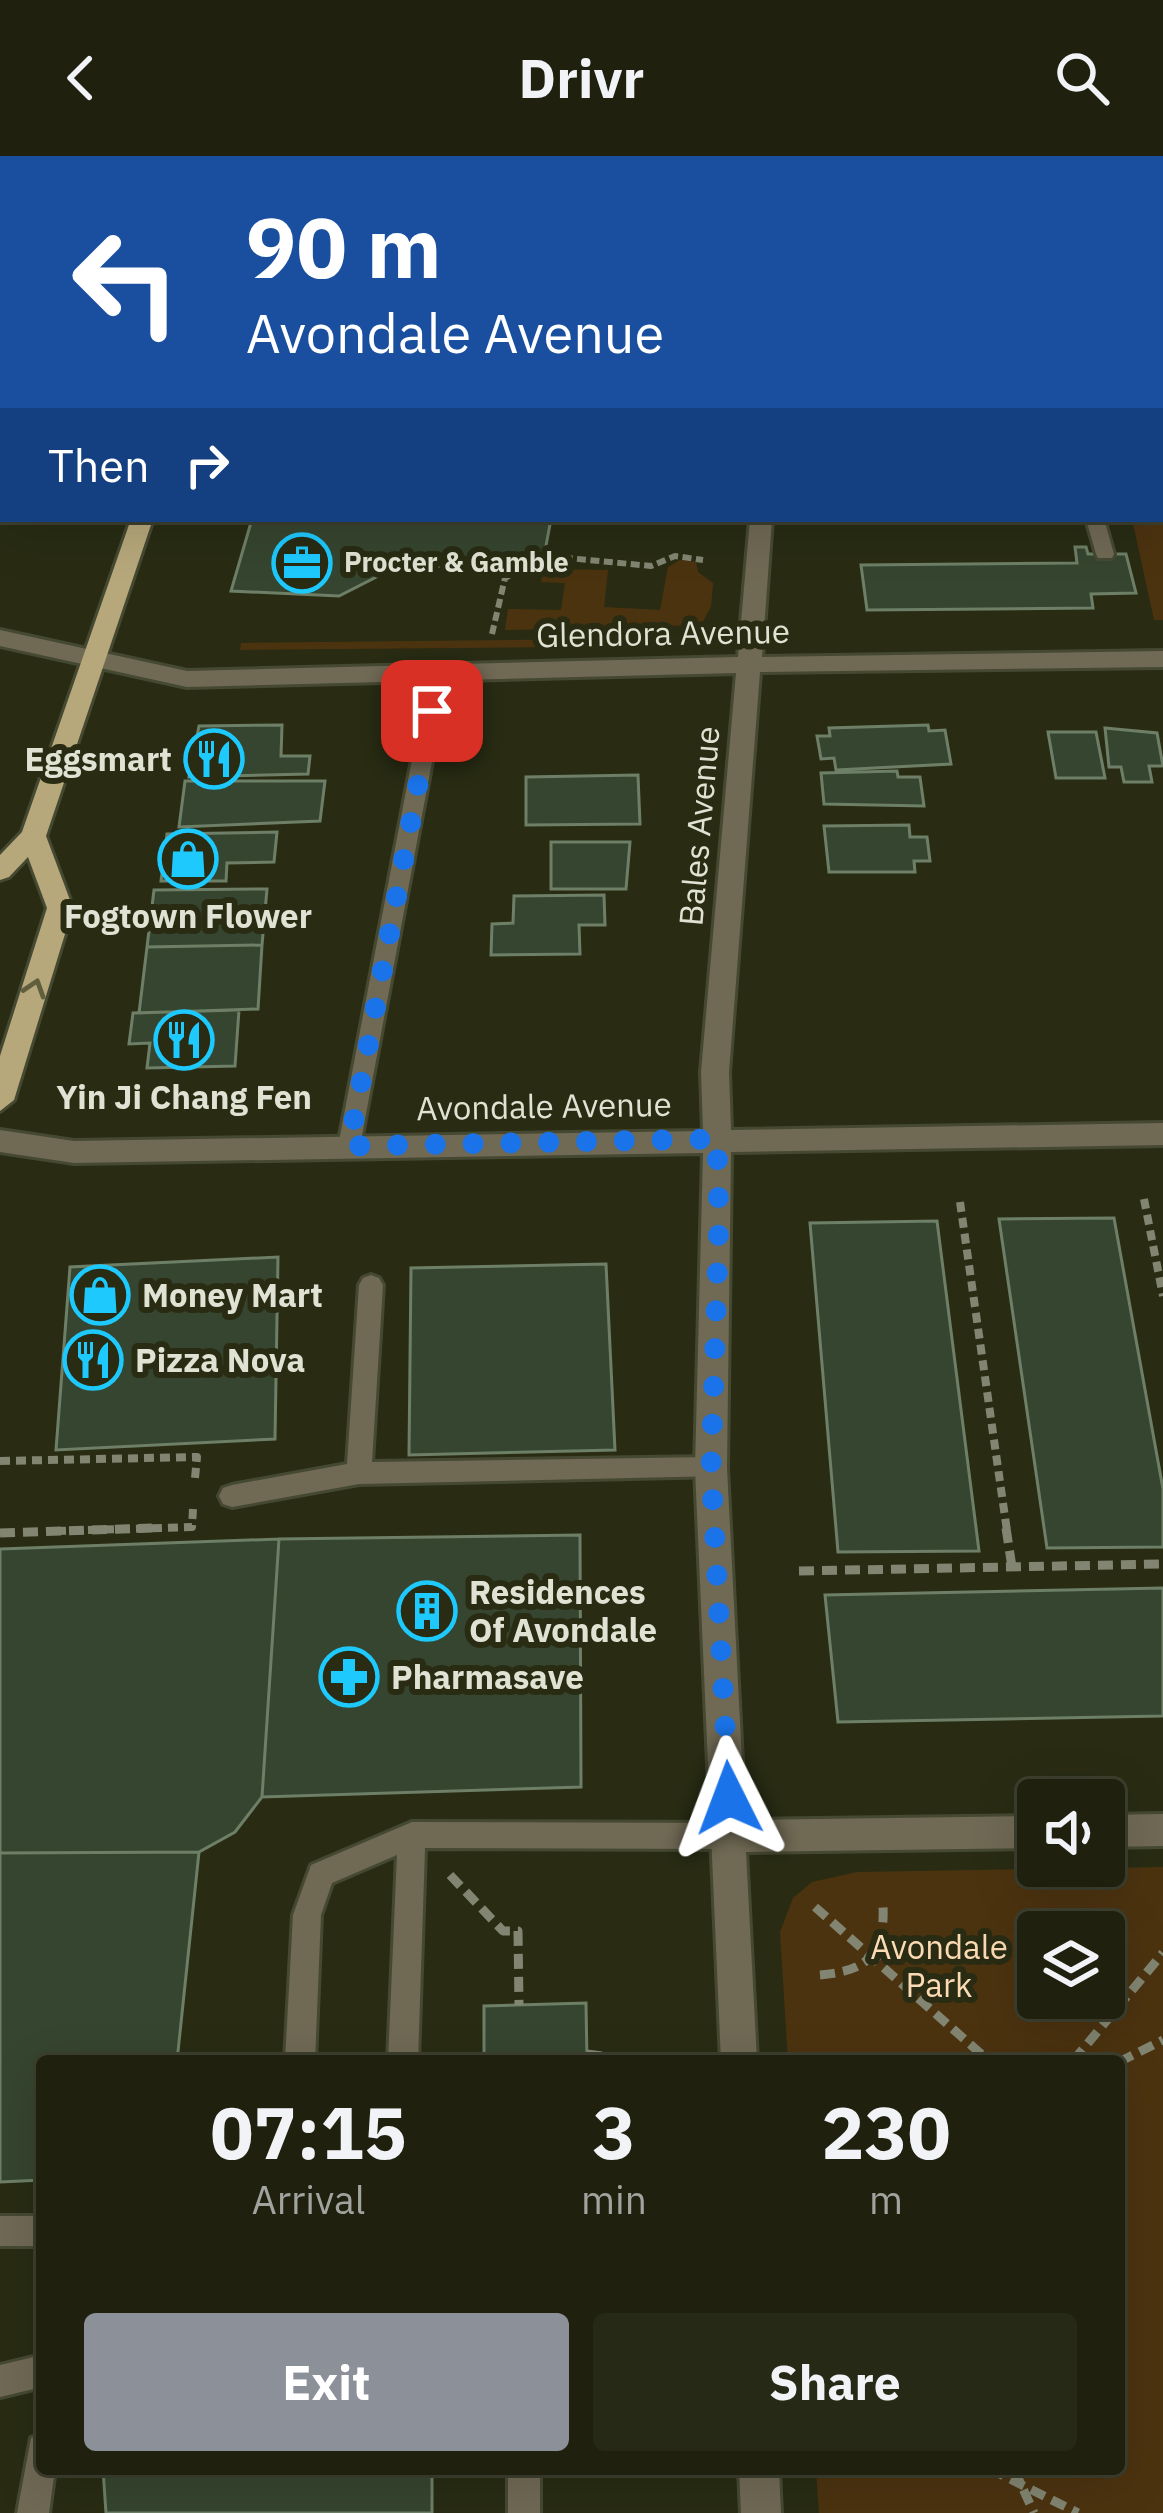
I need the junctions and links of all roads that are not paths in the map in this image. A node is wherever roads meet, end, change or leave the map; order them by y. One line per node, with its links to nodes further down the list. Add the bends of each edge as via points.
1 (141, 522): 6 (main road)
2 (761, 522): 8 (street, Bales Avenue)
3 (1096, 522): 4 (lane)
4 (1105, 554)
5 (0, 638): 6 (street, Glendora Avenue)
6 (95, 658): 9 (street, Glendora Avenue, via 188,680); 10 (main road)
7 (1163, 659): 8 (street, Glendora Avenue)
8 (749, 664): 9 (street, Glendora Avenue); 14 (street, Bales Avenue, via 715,1072)
9 (439, 671): 16 (lane)
10 (33, 836): 11 (main road); 12 (main road, one-way to 10, via 60,908)
11 (0, 871)
12 (0, 1100)
13 (1163, 1134): 14 (street, Avondale Avenue)
14 (717, 1139): 16 (street, Avondale Avenue); 18 (street, Bales Avenue)
15 (0, 1141): 16 (street, Avondale Avenue, via 74,1152)
16 (349, 1146)
17 (371, 1285): 19 (lane)
18 (711, 1468): 19 (lane); 25 (street, Bales Avenue)
19 (359, 1473): 20 (lane)
20 (232, 1496)
21 (1163, 1830): 22 (street)
22 (1125, 1831)
23 (1017, 1832): 25 (street)
24 (412, 1835): 25 (lane); 26 (lane, via 321,1874 308,1915); 27 (lane)
25 (731, 1836): 28 (street, Bales Avenue)
26 (300, 2055)
27 (403, 2055)
28 (739, 2055)
29 (0, 2231): 30 (lane)
30 (36, 2231)
31 (36, 2373): 32 (lane)
32 (0, 2381)
33 (38, 2475): 36 (lane)
34 (524, 2475): 37 (lane)
35 (759, 2475): 38 (street)
36 (33, 2513)
37 (524, 2513)
38 (761, 2513)

